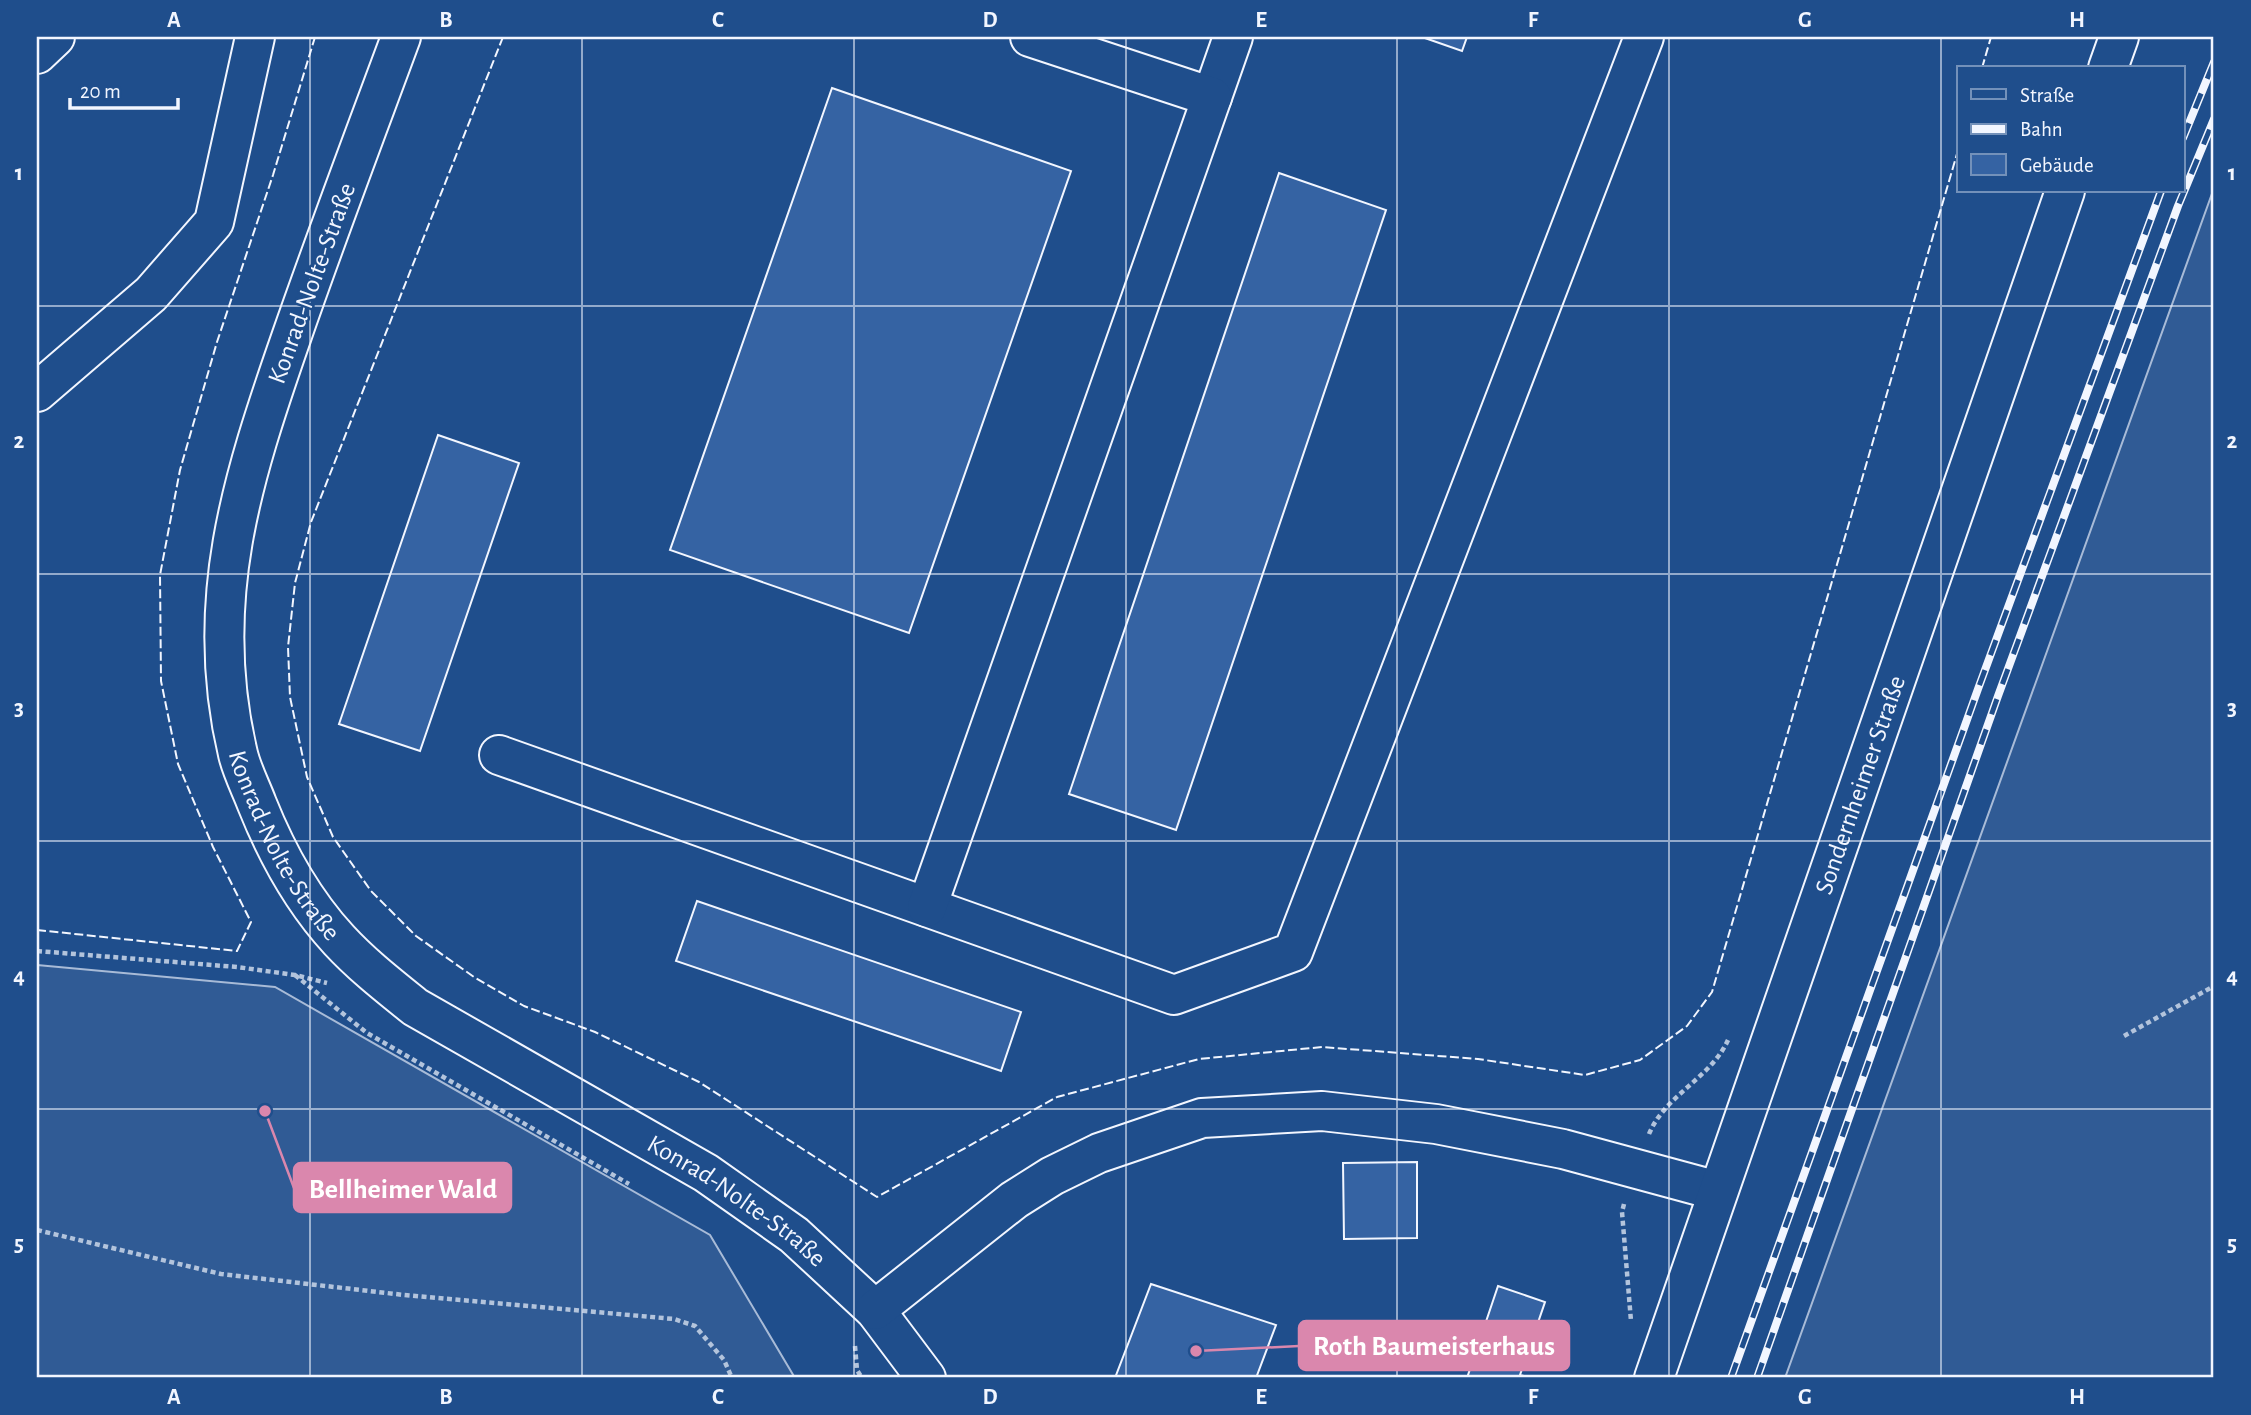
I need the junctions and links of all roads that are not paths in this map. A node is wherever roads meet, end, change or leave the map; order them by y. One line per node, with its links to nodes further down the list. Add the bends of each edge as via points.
1 (55, 37): 8 (main road)
2 (255, 37): 12 (main road, via 214,222 151,294)
3 (401, 37): 16 (main road, Konrad-Nolte-Straße, via 303,304 243,489 223,605 224,667 238,756 270,835 298,888 339,940 386,983 415,1007 706,1173 794,1235)
4 (1030, 37): 10 (main road)
5 (1233, 37): 10 (main road)
6 (1644, 37): 14 (main road, via 1293,952 1174,995)
7 (2119, 37): 9 (main road)
8 (37, 54)
9 (2109, 66)
10 (1212, 97): 14 (main road)
11 (2065, 192): 15 (main road, Sondernheimer Straße)
12 (37, 392)
13 (499, 755): 14 (main road)
14 (927, 907)
15 (1718, 1191): 16 (main road, via 1563,1149 1436,1124 1322,1111 1202,1118 1099,1153 1052,1176 1014,1200); 18 (main road, Sondernheimer Straße)
16 (865, 1324): 17 (main road, Konrad-Nolte-Straße)
17 (926, 1378)
18 (1654, 1378)

